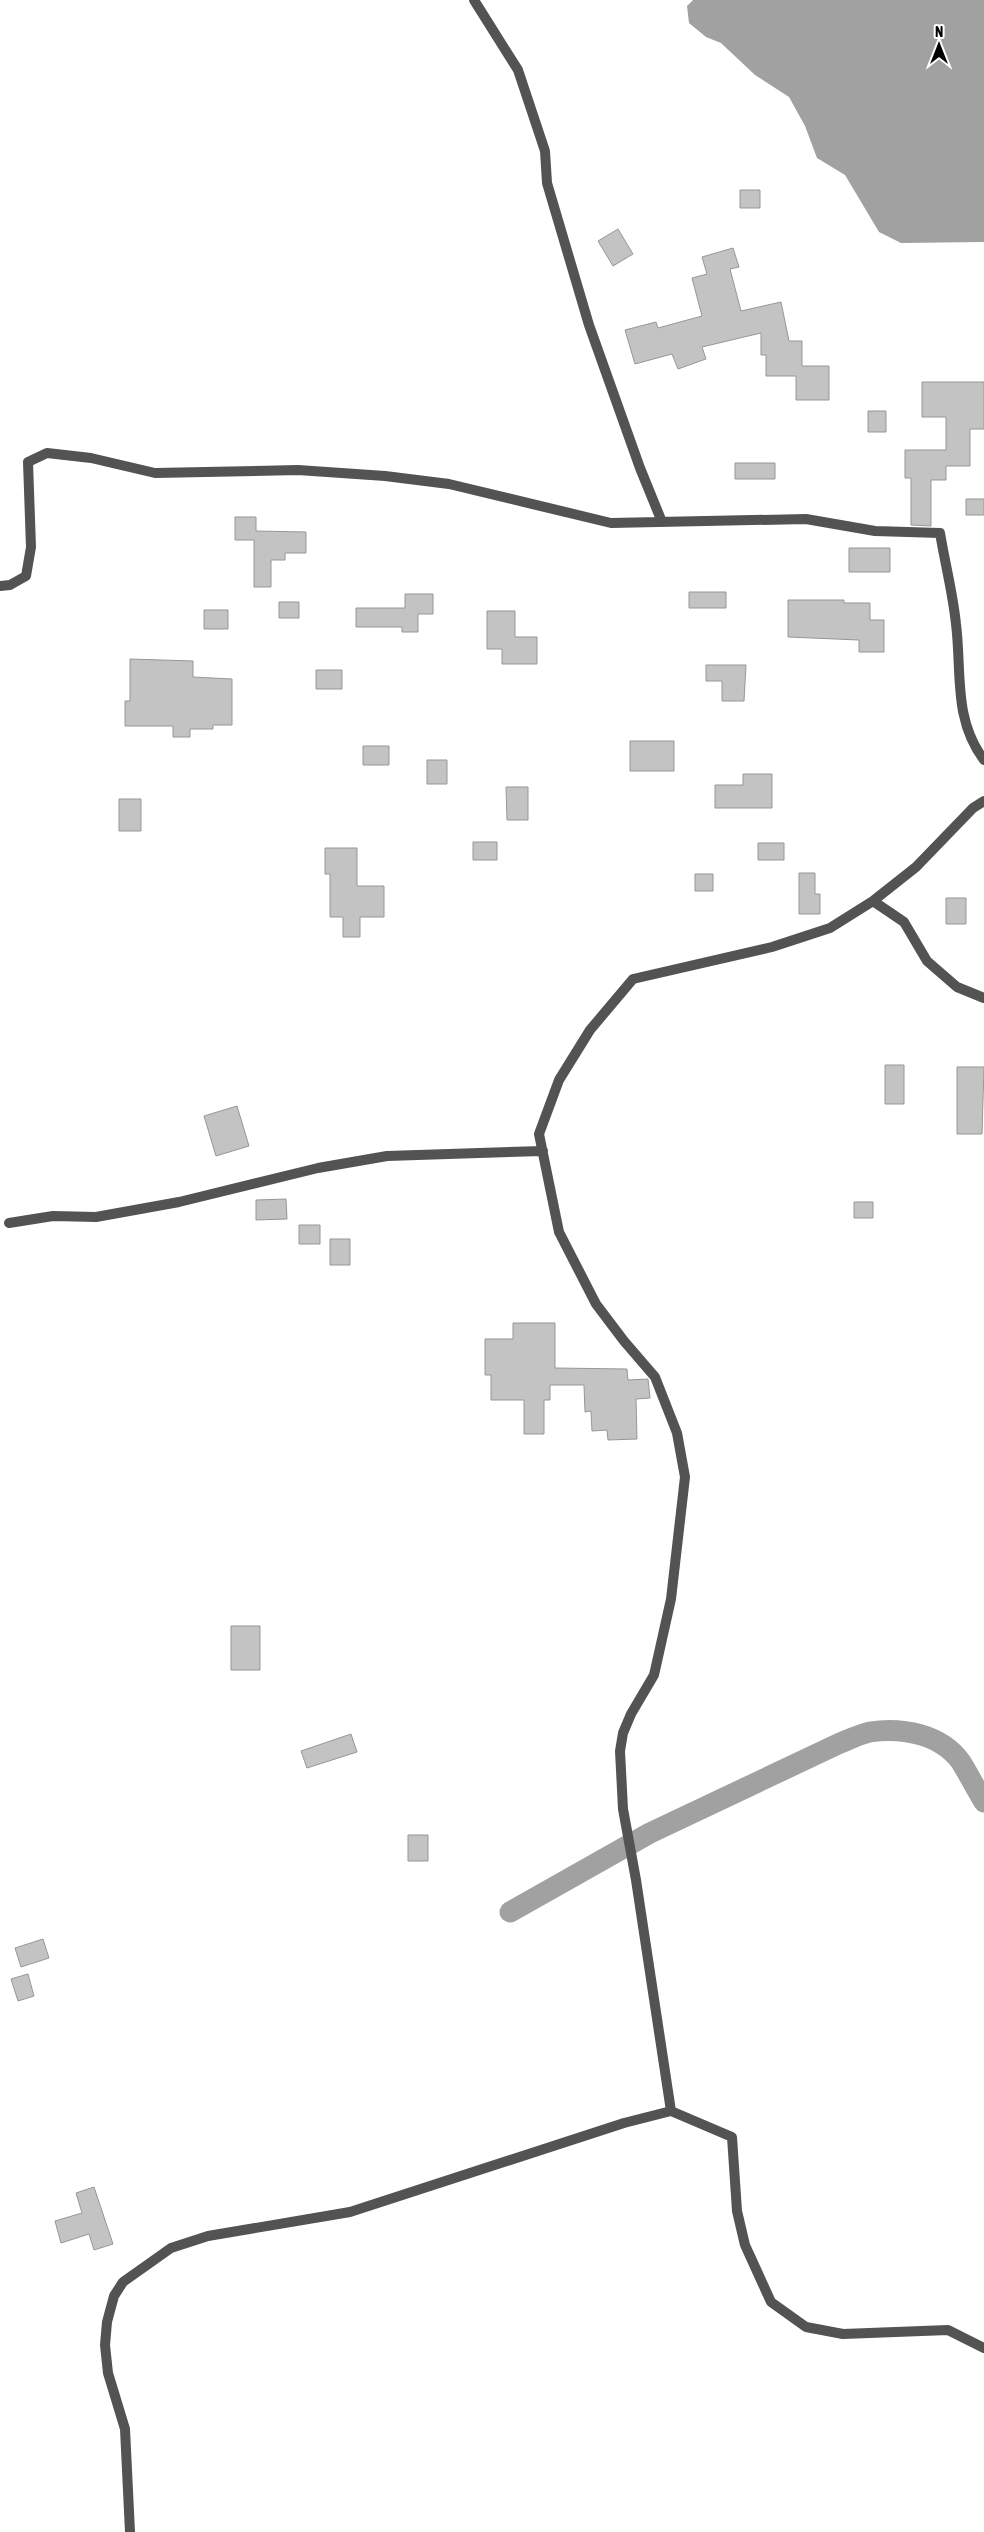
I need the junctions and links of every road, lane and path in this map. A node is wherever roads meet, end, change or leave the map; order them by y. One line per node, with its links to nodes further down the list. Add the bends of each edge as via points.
1 (474, 0): 2 (street, via 518,70 545,151 547,183 589,325)
2 (662, 522): 3 (street, via 610,523 448,484 385,476 298,470 154,473 91,458 47,453 28,462 31,547 26,576 10,585); 4 (street, via 806,520 875,531 940,533 956,624 963,718 973,745)
3 (0, 586)
4 (984, 760)
5 (984, 801): 6 (street, via 973,808 916,867)
6 (873, 902): 7 (street, via 904,922 927,961 956,987); 8 (street, via 830,928 772,947 633,979 590,1030 559,1080 540,1134)
7 (984, 998)
8 (543, 1151): 9 (street, via 387,1156 96,1217 53,1216); 10 (street, via 559,1232 596,1304 655,1377 678,1433 685,1477 671,1599 654,1675 623,1733 620,1751 623,1809)
9 (9, 1223)
10 (671, 2111): 11 (street, via 732,2137 737,2211 745,2245 771,2302 806,2327 843,2334 948,2330); 12 (street, via 624,2123 350,2212 208,2236 171,2248 123,2282 107,2322 105,2345 108,2374 125,2429)
11 (984, 2348)
12 (130, 2532)

